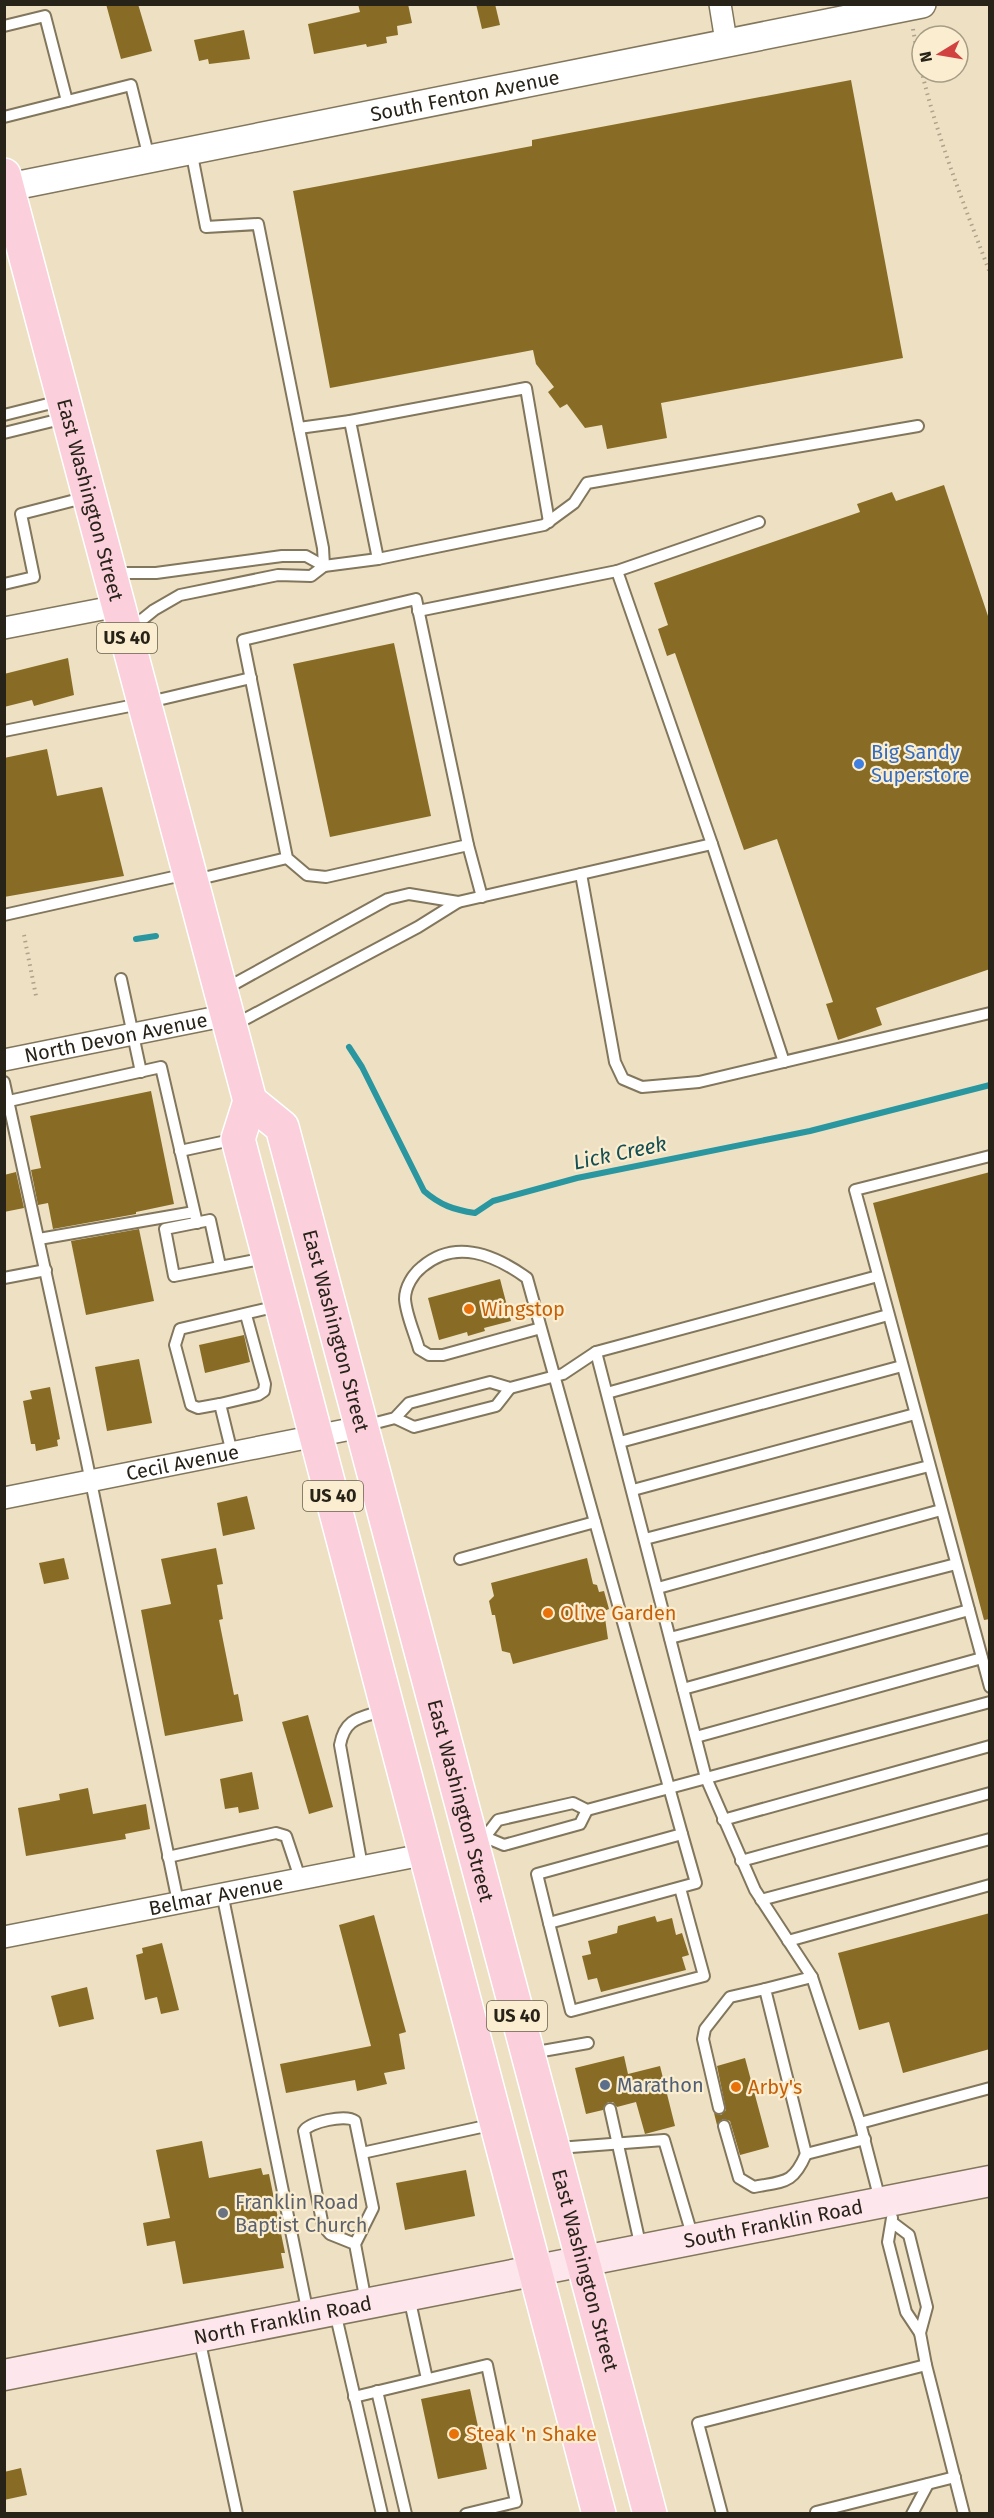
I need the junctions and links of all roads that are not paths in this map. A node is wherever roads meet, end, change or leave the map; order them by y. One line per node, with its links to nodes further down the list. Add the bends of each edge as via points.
1 (720, 4): 4 (street)
2 (916, 6): 4 (street, South Fenton Avenue)
3 (4, 26): 5 (lane, via 45,16)
4 (726, 41): 7 (street, South Fenton Avenue)
5 (67, 101): 6 (lane); 8 (lane, via 131,85)
6 (4, 117)
7 (191, 150): 8 (street, South Fenton Avenue); 14 (lane, via 206,227 258,224)
8 (149, 158): 9 (street, South Fenton Avenue)
9 (6, 183): 10 (main road, East Washington Street / US 40)
10 (66, 409): 11 (lane); 15 (lane); 16 (main road, East Washington Street / US 40)
11 (4, 415)
12 (350, 421): 14 (lane); 17 (lane, via 526,388); 19 (lane)
13 (918, 426): 17 (lane, via 587,483 574,503)
14 (299, 428): 20 (lane)
15 (4, 433)
16 (89, 496): 22 (main road, East Washington Street / US 40); 23 (lane, via 21,514 34,577)
17 (549, 522): 19 (lane)
18 (759, 522): 21 (lane)
19 (378, 559): 20 (lane)
20 (324, 566): 22 (lane, via 306,556 282,556 156,573); 25 (lane, via 311,576 278,576 180,594 154,610)
21 (617, 571): 24 (lane); 30 (lane)
22 (110, 573): 25 (main road, East Washington Street / US 40)
23 (4, 584)
24 (418, 611): 27 (lane, via 416,599 243,640); 31 (lane)
25 (122, 619): 26 (street); 28 (main road, East Washington Street / US 40)
26 (4, 628)
27 (250, 678): 28 (lane); 32 (lane)
28 (145, 703): 29 (lane); 34 (main road, East Washington Street / US 40)
29 (4, 731)
30 (712, 844): 33 (lane); 43 (lane)
31 (468, 845): 32 (lane, via 326,877 307,875); 35 (lane)
32 (288, 858): 34 (lane)
33 (581, 874): 35 (lane); 43 (lane, via 615,1062 623,1079 642,1088 699,1082)
34 (191, 877): 37 (lane); 39 (main road, East Washington Street / US 40)
35 (482, 897): 36 (lane)
36 (458, 902): 39 (lane, via 418,927); 39 (lane, via 409,894 388,900)
37 (4, 915)
38 (121, 979): 41 (lane)
39 (227, 1011): 41 (street, North Devon Avenue); 47 (main road, East Washington Street / US 40)
40 (990, 1013): 43 (lane)
41 (132, 1035): 42 (street, North Devon Avenue); 44 (lane)
42 (4, 1060)
43 (784, 1062)
44 (141, 1072): 46 (lane); 49 (lane, via 161,1067)
45 (4, 1082): 46 (lane)
46 (9, 1101): 53 (lane)
47 (250, 1101): 48 (main road); 71 (main road, East Washington Street / US 40, via 282,1127)
48 (238, 1139): 49 (lane); 54 (main road, East Washington Street / US 40)
49 (180, 1150): 51 (lane)
50 (990, 1156): 57 (lane, via 855,1190)
51 (194, 1212): 52 (lane); 53 (lane)
52 (197, 1223): 55 (lane, via 210,1220); 55 (lane, via 165,1229 174,1276)
53 (39, 1239): 56 (lane)
54 (269, 1257): 55 (lane); 59 (main road, East Washington Street / US 40)
55 (220, 1266)
56 (46, 1270): 58 (lane); 76 (lane)
57 (878, 1276): 61 (lane); 63 (lane)
58 (4, 1278)
59 (282, 1305): 60 (lane); 72 (main road, East Washington Street / US 40)
60 (246, 1315): 68 (lane, via 264,1391); 68 (lane, via 180,1329 176,1336 191,1405 198,1408)
61 (888, 1315): 64 (lane); 67 (lane)
62 (541, 1328): 62 (lane, via 527,1278 482,1254 449,1251 434,1257 409,1282 405,1299 419,1349 429,1355 451,1353); 65 (lane)
63 (596, 1352): 65 (lane); 67 (lane)
64 (902, 1366): 69 (lane); 73 (lane)
65 (554, 1377): 66 (lane); 80 (lane)
66 (510, 1388): 70 (lane, via 489,1382 409,1403); 70 (lane, via 496,1406 414,1427)
67 (607, 1393): 73 (lane)
68 (220, 1404): 74 (lane)
69 (915, 1414): 75 (lane); 77 (lane)
70 (395, 1418): 71 (lane)
71 (361, 1427): 72 (street, Cecil Avenue); 100 (main road, East Washington Street / US 40)
72 (317, 1436): 74 (street, Cecil Avenue); 91 (main road, East Washington Street / US 40)
73 (620, 1442): 77 (lane)
74 (232, 1453): 76 (street, Cecil Avenue)
75 (929, 1466): 79 (lane); 81 (lane)
76 (89, 1481): 78 (street, Cecil Avenue); 103 (lane)
77 (633, 1490): 81 (lane)
78 (4, 1498)
79 (941, 1510): 83 (lane); 84 (lane)
80 (595, 1522): 82 (lane); 95 (lane)
81 (645, 1539): 84 (lane)
82 (460, 1559)
83 (956, 1564): 85 (lane); 86 (lane)
84 (658, 1588): 86 (lane)
85 (969, 1610): 87 (lane); 89 (lane)
86 (670, 1638): 89 (lane)
87 (982, 1658): 88 (lane); 92 (lane)
88 (990, 1687)
89 (683, 1689): 92 (lane)
90 (990, 1702): 94 (lane)
91 (388, 1709): 102 (main road, East Washington Street / US 40); 105 (lane, via 350,1722 343,1730 340,1745)
92 (696, 1737): 94 (lane)
93 (990, 1746): 98 (lane)
94 (706, 1778): 95 (lane); 98 (lane)
95 (670, 1788): 97 (lane); 99 (lane)
96 (990, 1793): 104 (lane)
97 (587, 1810): 100 (lane, via 573,1803 498,1820); 100 (lane, via 580,1824 504,1845)
98 (723, 1820): 104 (lane)
99 (682, 1834): 108 (lane, via 696,1883); 112 (lane, via 537,1874)
100 (478, 1839): 118 (main road, East Washington Street / US 40)
101 (990, 1839): 110 (lane)
102 (427, 1854): 105 (street, Belmar Avenue); 122 (main road, East Washington Street / US 40)
103 (168, 1857): 106 (lane, via 276,1833 286,1836 291,1845); 111 (lane)
104 (741, 1861): 110 (lane)
105 (362, 1866): 106 (street, Belmar Avenue)
106 (300, 1878): 109 (street, Belmar Avenue)
107 (990, 1885): 114 (lane)
108 (681, 1888): 112 (lane); 112 (lane, via 704,1976 572,2011)
109 (222, 1893): 111 (street, Belmar Avenue); 138 (lane)
110 (761, 1900): 114 (lane)
111 (178, 1902): 113 (street, Belmar Avenue)
112 (549, 1923)
113 (4, 1937)
114 (788, 1941): 115 (lane)
115 (812, 1977): 116 (lane); 123 (lane)
116 (765, 1989): 120 (lane, via 730,1997 705,2029 703,2039); 129 (lane)
117 (588, 2043): 118 (lane)
118 (528, 2054): 127 (main road, East Washington Street / US 40)
119 (990, 2088): 123 (lane)
120 (719, 2108)
121 (610, 2109): 126 (lane)
122 (498, 2123): 128 (lane); 135 (main road, East Washington Street / US 40)
123 (860, 2123): 125 (lane)
124 (724, 2126): 129 (lane, via 739,2178 754,2187 786,2181 798,2172)
125 (865, 2139): 129 (lane); 131 (lane)
126 (617, 2145): 127 (lane); 132 (lane, via 664,2140); 134 (lane)
127 (553, 2149): 135 (main road, East Washington Street / US 40)
128 (362, 2153): 133 (lane, via 373,2208); 133 (lane, via 351,2118 306,2128 323,2226 330,2234)
129 (806, 2154)
130 (990, 2181): 131 (main road, South Franklin Road)
131 (888, 2209): 132 (main road, South Franklin Road); 139 (lane, via 888,2242 906,2312); 139 (lane, via 909,2235 927,2307)
132 (693, 2239): 134 (main road, South Franklin Road)
133 (355, 2244): 137 (lane)
134 (641, 2248): 135 (main road, South Franklin Road)
135 (559, 2264): 136 (main road, North Franklin Road); 153 (main road, East Washington Street / US 40); 154 (main road, East Washington Street / US 40)
136 (409, 2294): 137 (main road, North Franklin Road); 143 (lane)
137 (366, 2303): 138 (main road, North Franklin Road)
138 (322, 2312): 140 (main road, North Franklin Road); 145 (lane)
139 (920, 2332): 141 (lane)
140 (199, 2336): 142 (main road, North Franklin Road); 149 (lane)
141 (926, 2365): 146 (lane); 155 (lane, via 698,2423)
142 (4, 2375)
143 (427, 2379): 144 (lane); 152 (lane, via 487,2365 516,2502)
144 (377, 2391): 145 (lane); 151 (lane)
145 (354, 2397): 150 (lane)
146 (955, 2477): 147 (lane); 157 (lane)
147 (928, 2484): 148 (lane); 156 (lane)
148 (816, 2512)
149 (237, 2514)
150 (382, 2514)
151 (406, 2514)
152 (466, 2514)
153 (599, 2514)
154 (650, 2514)
155 (722, 2514)
156 (912, 2514)
157 (964, 2514)

